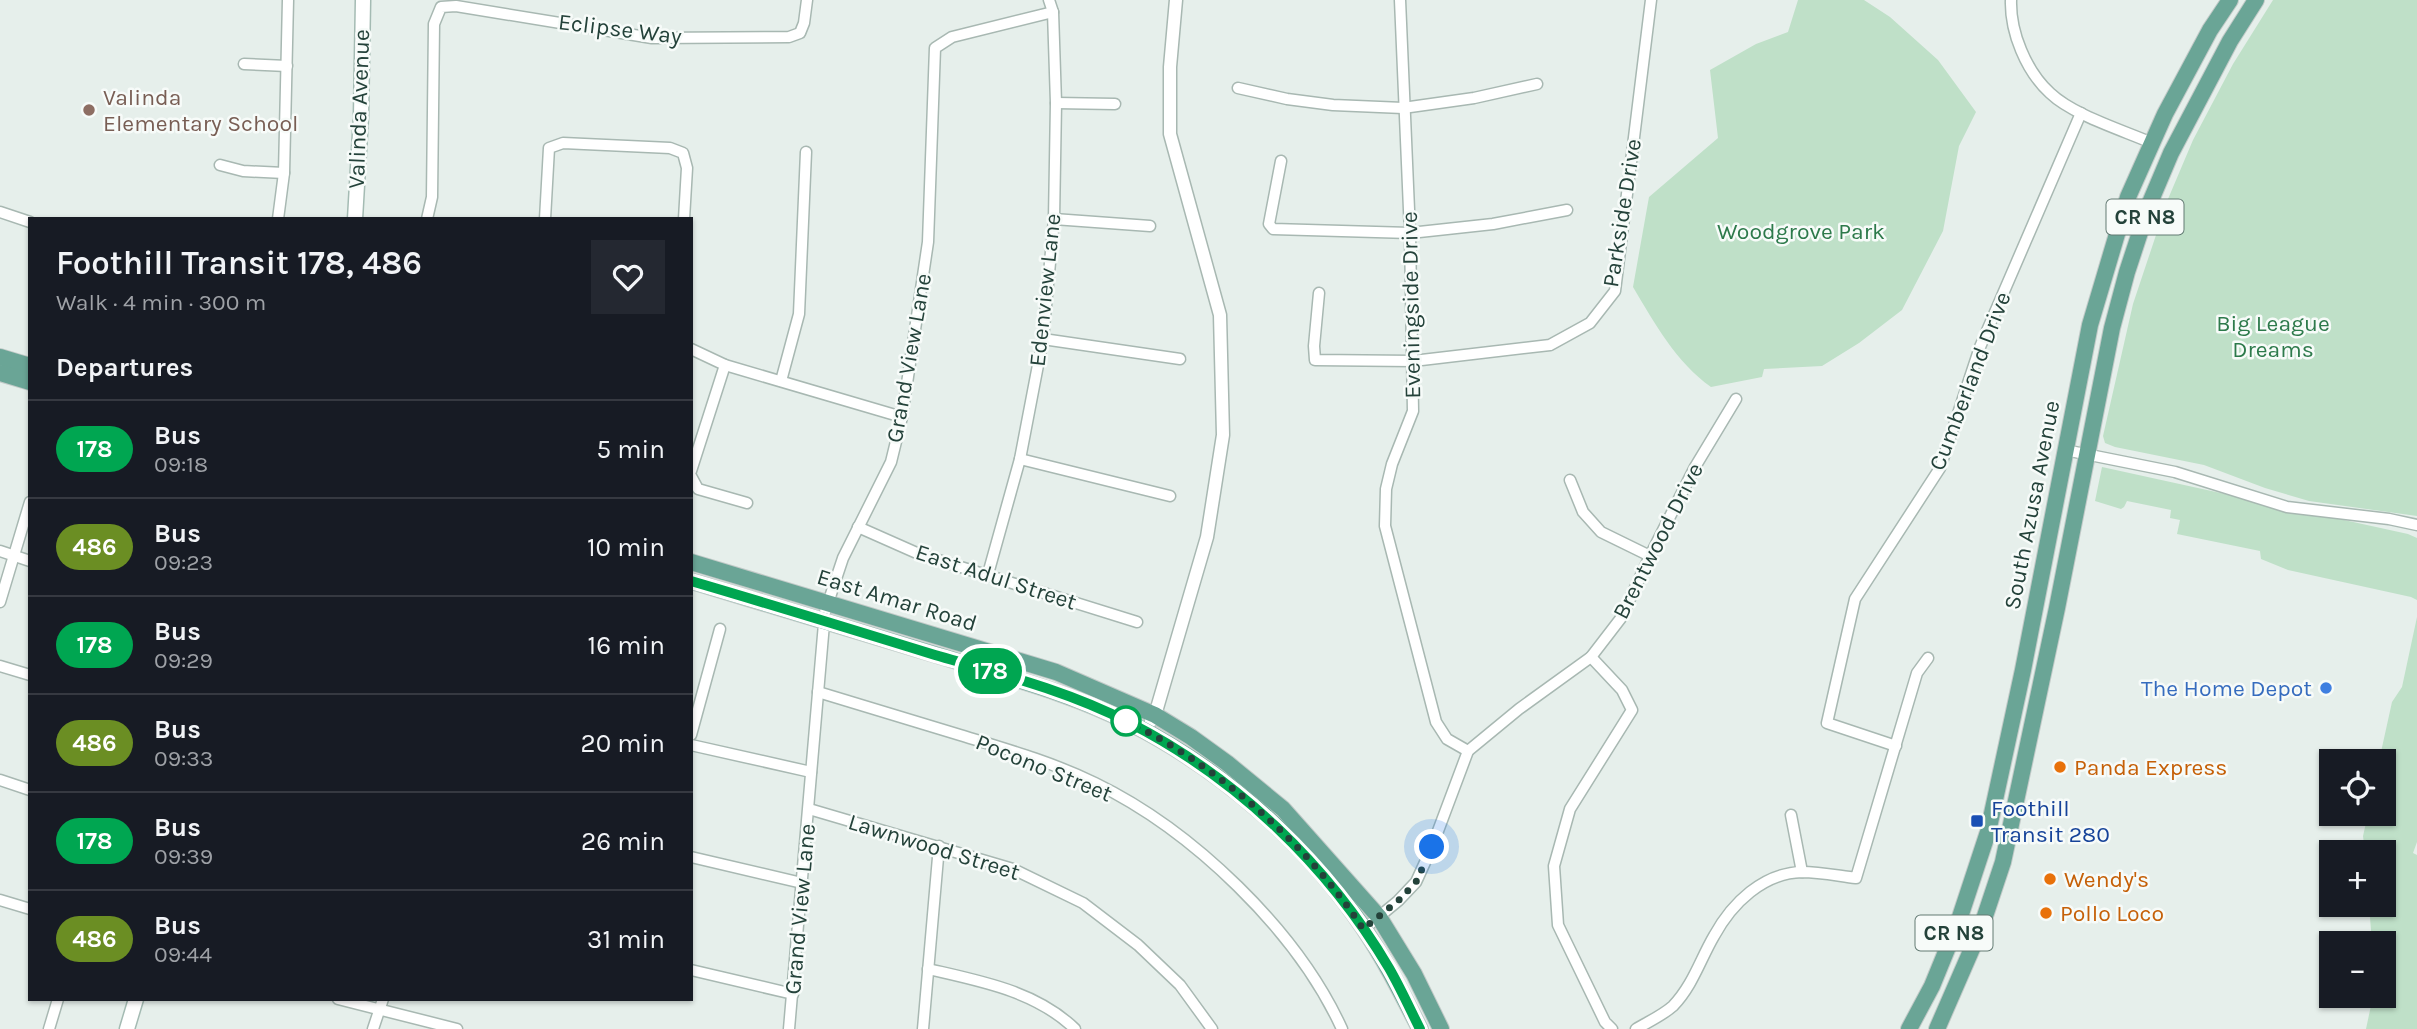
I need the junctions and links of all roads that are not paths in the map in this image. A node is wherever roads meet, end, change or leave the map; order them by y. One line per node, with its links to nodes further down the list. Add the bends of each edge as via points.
1 (288, 0): 13 (street)
2 (363, 0): 28 (main road, Valinda Avenue)
3 (807, 0): 29 (street, Eclipse Way, via 800,33 789,37 652,38 441,7 434,24 432,197)
4 (1049, 0): 11 (street, Edenview Lane)
5 (1176, 0): 77 (street, via 1170,134 1220,315 1223,435 1207,537)
6 (1400, 0): 18 (street, Eveningside Drive)
7 (1651, 0): 41 (street, Parkside Drive, via 1615,291 1590,323 1550,345)
8 (2011, 0): 19 (street, via 2011,18 2024,59 2050,93)
9 (2230, 0): 20 (main road, South Azusa Avenue / CR N8)
10 (2256, 0): 50 (main road, South Azusa Avenue / CR N8, via 2185,125 2149,205 2112,328)
11 (1053, 12): 16 (street, Edenview Lane); 48 (street, Grand View Lane, via 953,37 935,48 928,242)
12 (244, 64): 13 (street)
13 (287, 66): 24 (street)
14 (1537, 84): 18 (street)
15 (1238, 88): 18 (street, via 1334,105)
16 (1056, 103): 17 (street); 32 (street, Edenview Lane)
17 (1115, 104)
18 (1403, 108): 35 (street, Eveningside Drive)
19 (2081, 113): 20 (street); 81 (street, Cumberland Drive, via 1980,347 1940,468 1855,599 1827,723)
20 (2152, 143): 49 (main road, South Azusa Avenue / CR N8, via 2128,197 2090,325)
21 (806, 152): 46 (street, via 799,314)
22 (1280, 161): 35 (street, via 1270,227)
23 (220, 165): 24 (street)
24 (284, 173): 27 (street)
25 (1567, 210): 35 (street)
26 (0, 212): 33 (street)
27 (278, 217)
28 (355, 217)
29 (427, 217)
30 (545, 217): 31 (street, via 549,148 563,143 670,148 683,153 687,168)
31 (684, 217)
32 (1054, 219): 34 (street); 37 (street, Edenview Lane)
33 (28, 221)
34 (1150, 226)
35 (1410, 233): 41 (street, Eveningside Drive)
36 (1319, 293): 41 (street, Parkside Drive, via 1315,360)
37 (1043, 339): 40 (street); 51 (street, Edenview Lane)
38 (693, 350): 43 (street)
39 (0, 357): 42 (main road)
40 (1180, 359)
41 (1413, 361): 82 (street, Eveningside Drive, via 1413,411 1392,464 1385,526 1436,722 1447,739)
42 (28, 365)
43 (725, 365): 46 (street); 52 (street)
44 (0, 373): 45 (main road)
45 (28, 381)
46 (781, 381): 48 (street)
47 (1736, 399): 62 (street, Brentwood Drive)
48 (902, 417): 59 (street, Grand View Lane, via 891,462)
49 (2065, 450): 50 (street); 117 (main road, South Azusa Avenue / CR N8, via 1988,832 1959,920)
50 (2086, 454): 58 (street, via 2184,474 2287,507); 118 (main road, South Azusa Avenue / CR N8, via 2003,862 1981,928)
51 (1020, 459): 55 (street); 65 (street, Edenview Lane)
52 (693, 468)
53 (693, 478): 56 (street, via 698,489)
54 (1570, 480): 62 (street, via 1583,512 1601,532)
55 (1170, 496)
56 (747, 503)
57 (28, 509): 61 (street)
58 (2417, 525)
59 (858, 527): 65 (street, East Adul Street, via 919,554); 68 (street, Grand View Lane)
60 (0, 551): 61 (street)
61 (14, 556): 63 (street); 67 (street)
62 (1650, 556): 72 (street, Brentwood Drive, via 1621,618)
63 (28, 560)
64 (693, 563): 68 (main road, East Amar Road)
65 (988, 574): 70 (street, East Adul Street)
66 (693, 582): 69 (main road, East Amar Road)
67 (0, 602)
68 (828, 603): 69 (street, Grand View Lane); 77 (main road, East Amar Road, via 1056,672)
69 (824, 621): 76 (street, Grand View Lane); 79 (main road, East Amar Road, via 1057,691)
70 (1137, 622)
71 (720, 629): 78 (street)
72 (1591, 657): 82 (street, Brentwood Drive); 115 (street, via 1622,690 1632,710 1570,809 1554,866 1558,925)
73 (1928, 658): 81 (street, via 1917,673)
74 (0, 666): 75 (street)
75 (28, 674)
76 (818, 692): 83 (street, Grand View Lane); 112 (street, Pocono Street, via 1020,753 1095,783 1153,818 1211,860 1278,928 1330,1003)
77 (1155, 715): 79 (street); 94 (main road, East Amar Road, via 1227,763 1283,809)
78 (693, 728)
79 (1145, 731): 95 (main road, East Amar Road, via 1207,770 1267,818 1306,856)
80 (693, 745): 83 (street)
81 (1896, 746): 90 (street, via 1856,878)
82 (1468, 751): 94 (street, via 1416,882)
83 (811, 772): 86 (street, Grand View Lane)
84 (0, 780): 85 (street)
85 (28, 789)
86 (808, 809): 88 (street, Lawnwood Street); 91 (street, Grand View Lane)
87 (1791, 816): 90 (street)
88 (939, 846): 96 (street); 111 (street, Lawnwood Street, via 1013,869 1083,903 1180,985)
89 (693, 857): 91 (street)
90 (1802, 872): 116 (street, via 1775,877 1748,892 1728,914 1695,977 1672,1007)
91 (802, 883): 98 (street, Grand View Lane)
92 (0, 900): 93 (street)
93 (28, 908)
94 (1379, 917): 95 (street); 114 (main road, East Amar Road)
95 (1363, 929): 113 (main road, East Amar Road)
96 (929, 969): 109 (street); 110 (street, via 1026,996)
97 (693, 970): 98 (street)
98 (793, 995): 108 (street, Grand View Lane)
99 (57, 1001): 104 (street)
100 (135, 1001): 105 (main road)
101 (345, 1001): 103 (street)
102 (382, 1001): 103 (street)
103 (378, 1011): 106 (street); 107 (street)
104 (49, 1029)
105 (127, 1029)
106 (373, 1029)
107 (457, 1029)
108 (789, 1029)
109 (923, 1029)
110 (1075, 1029)
111 (1212, 1029)
112 (1342, 1029)
113 (1420, 1029)
114 (1441, 1029)
115 (1612, 1029)
116 (1636, 1029)
117 (1909, 1029)
118 (1937, 1029)

